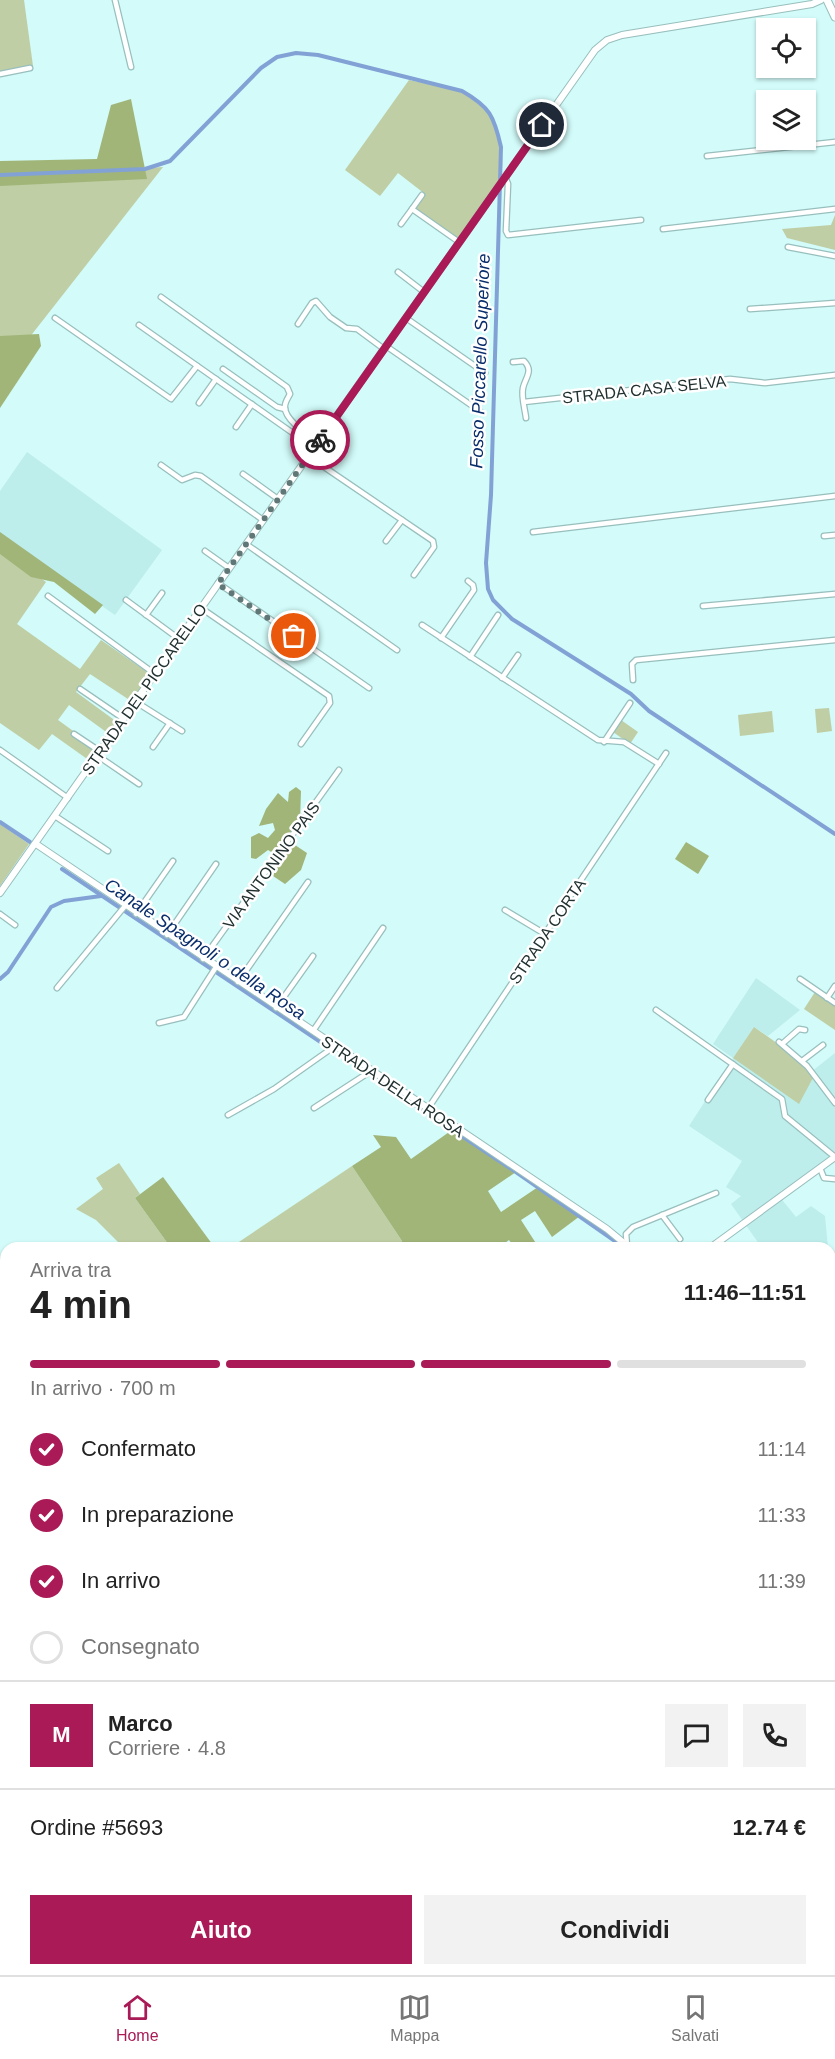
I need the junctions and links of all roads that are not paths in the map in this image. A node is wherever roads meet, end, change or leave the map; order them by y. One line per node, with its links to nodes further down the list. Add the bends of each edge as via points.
1 (115, 0): 6 (street)
2 (821, 0): 3 (street, STRADA DEL PICCARELLO)
3 (812, 4): 4 (street, STRADA DEL PICCARELLO); 11 (street, STRADA DEL PICCARELLO, via 628,33 607,40 590,56)
4 (831, 6): 5 (main road)
5 (835, 17)
6 (131, 67)
7 (30, 68): 8 (street)
8 (0, 74)
9 (835, 142): 10 (street)
10 (707, 156)
11 (505, 177): 15 (street, via 508,235); 18 (street, STRADA DEL PICCARELLO)
12 (422, 195): 13 (street)
13 (412, 208): 16 (street); 18 (street)
14 (835, 208): 17 (street)
15 (641, 220)
16 (401, 224)
17 (663, 229)
18 (459, 242): 22 (street, STRADA DEL PICCARELLO)
19 (788, 247): 20 (street)
20 (835, 256)
21 (398, 272): 22 (street)
22 (424, 292): 27 (street, STRADA DEL PICCARELLO)
23 (161, 297): 40 (street, via 287,387 290,394)
24 (835, 303): 25 (street)
25 (750, 309)
26 (55, 318): 32 (street, via 171,399)
27 (406, 318): 30 (street, STRADA DEL PICCARELLO); 34 (street)
28 (298, 324): 30 (street, via 316,301 329,317 347,329 357,329)
29 (139, 325): 32 (street)
30 (385, 347): 41 (street); 44 (street, STRADA DEL PICCARELLO)
31 (513, 362): 37 (street, via 524,361 528,366)
32 (197, 366): 36 (street)
33 (223, 369): 40 (street)
34 (485, 373)
35 (835, 375): 37 (street, STRADA CASA SELVA, via 765,382 730,379)
36 (216, 379): 38 (street); 39 (street)
37 (524, 402): 42 (street)
38 (199, 403)
39 (252, 404): 43 (street); 44 (street)
40 (285, 409): 44 (street)
41 (481, 412)
42 (526, 418)
43 (236, 427)
44 (316, 445): 45 (street, STRADA DEL PICCARELLO)
45 (308, 456): 49 (street, STRADA DEL PICCARELLO); 50 (street)
46 (161, 465): 51 (street, via 182,480 200,475)
47 (243, 474): 49 (street)
48 (835, 496): 52 (street)
49 (278, 499): 51 (street, STRADA DEL PICCARELLO)
50 (402, 519): 55 (street); 59 (street, via 435,544)
51 (263, 520): 56 (street, STRADA DEL PICCARELLO)
52 (533, 532)
53 (835, 535): 54 (street)
54 (824, 536)
55 (386, 541)
56 (246, 544): 58 (street, STRADA DEL PICCARELLO); 74 (street)
57 (205, 551): 58 (street)
58 (229, 568): 61 (street, STRADA DEL PICCARELLO)
59 (414, 575)
60 (468, 581): 71 (street, via 474,590)
61 (218, 584): 67 (street, STRADA DEL PICCARELLO); 80 (street)
62 (162, 593): 68 (street)
63 (835, 594): 66 (street)
64 (48, 596): 77 (street)
65 (126, 600): 68 (street)
66 (703, 606)
67 (201, 608): 72 (street, STRADA DEL PICCARELLO); 91 (street, via 329,696 330,702)
68 (146, 615): 72 (street)
69 (498, 615): 76 (street)
70 (422, 625): 71 (street)
71 (441, 638): 76 (street)
72 (179, 639): 77 (street, STRADA DEL PICCARELLO)
73 (835, 640): 79 (street, via 636,660 632,664)
74 (397, 650)
75 (518, 655): 78 (street)
76 (470, 657): 78 (street)
77 (155, 674): 82 (street, STRADA DEL PICCARELLO)
78 (502, 678): 89 (street)
79 (633, 680)
80 (369, 688)
81 (80, 689): 84 (street)
82 (136, 702): 84 (street, STRADA DEL PICCARELLO); 85 (street)
83 (630, 703): 87 (street)
84 (124, 719): 95 (street, STRADA DEL PICCARELLO)
85 (170, 723): 86 (street); 92 (street)
86 (182, 731)
87 (610, 732): 89 (street); 90 (street)
88 (74, 734): 95 (street)
89 (604, 742): 90 (street)
90 (624, 742): 96 (street)
91 (301, 744)
92 (153, 747)
93 (0, 750): 99 (street)
94 (666, 753): 96 (street, STRADA CORTA)
95 (99, 754): 98 (street); 99 (street, STRADA DEL PICCARELLO)
96 (659, 764): 113 (street, STRADA CORTA)
97 (339, 770): 116 (street, VIA ANTONINO PAIS)
98 (139, 784)
99 (68, 798): 100 (street, STRADA DEL PICCARELLO)
100 (56, 816): 101 (street, STRADA DEL PICCARELLO); 102 (street)
101 (36, 844): 106 (street, STRADA DEL PICCARELLO); 107 (street, STRADA DELLA ROSA)
102 (108, 851)
103 (174, 861): 110 (street)
104 (216, 864): 114 (street)
105 (308, 882): 119 (street)
106 (0, 893)
107 (122, 909): 110 (street, STRADA DELLA ROSA); 121 (street)
108 (505, 910): 113 (street)
109 (0, 914): 111 (street)
110 (136, 914): 114 (street, STRADA DELLA ROSA)
111 (15, 925)
112 (383, 928): 128 (street)
113 (545, 934): 137 (street, STRADA CORTA)
114 (167, 935): 116 (street, STRADA DELLA ROSA)
115 (313, 956): 124 (street)
116 (203, 959): 117 (street, STRADA DELLA ROSA)
117 (216, 967): 119 (street, STRADA DELLA ROSA); 126 (street, via 184,1017)
118 (800, 979): 122 (street)
119 (238, 982): 124 (street, STRADA DELLA ROSA)
120 (835, 986): 122 (street)
121 (57, 988)
122 (827, 998): 123 (street)
123 (835, 1003)
124 (276, 1008): 128 (street, STRADA DELLA ROSA)
125 (656, 1010): 132 (street)
126 (159, 1023)
127 (805, 1030): 131 (street, via 799,1029 780,1043)
128 (313, 1031): 130 (street, STRADA DELLA ROSA)
129 (823, 1045): 131 (street)
130 (335, 1046): 133 (street, STRADA DELLA ROSA); 138 (street, via 274,1089)
131 (802, 1061): 135 (street)
132 (733, 1064): 134 (street); 139 (street, via 783,1100 785,1116)
133 (371, 1071): 136 (street); 137 (street, STRADA DELLA ROSA)
134 (708, 1100)
135 (835, 1103)
136 (314, 1108)
137 (427, 1110): 146 (street, STRADA DELLA ROSA)
138 (228, 1115)
139 (835, 1157): 140 (street)
140 (820, 1168): 141 (street, via 824,1178); 145 (street)
141 (835, 1179)
142 (716, 1194): 143 (street)
143 (662, 1215): 144 (street); 147 (street, via 631,1228 626,1234)
144 (680, 1239)
145 (720, 1241)
146 (622, 1242)
147 (627, 1242)

